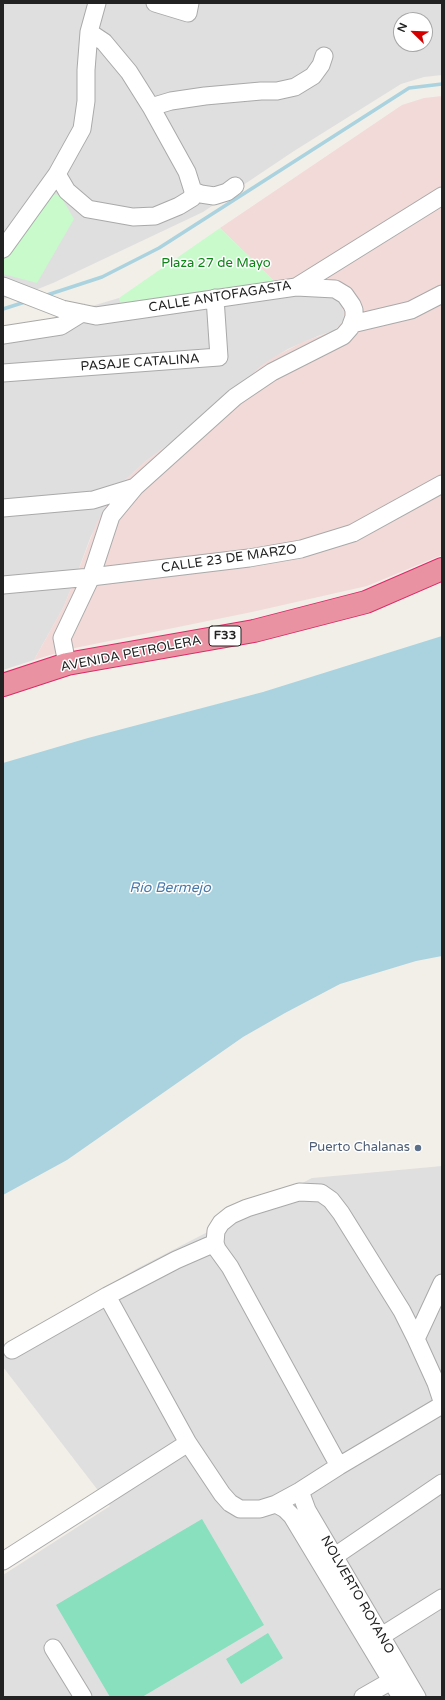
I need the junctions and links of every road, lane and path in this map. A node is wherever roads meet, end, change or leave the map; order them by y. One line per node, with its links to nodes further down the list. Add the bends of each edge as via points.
1 (97, 3): 4 (street)
2 (155, 3): 3 (street, via 188,13)
3 (190, 3)
4 (89, 32): 6 (street, via 104,42 129,72); 7 (street, via 82,129)
5 (324, 56): 6 (street, via 313,76 295,87 277,91 205,96)
6 (151, 107): 9 (street, via 187,172)
7 (57, 174): 9 (street, via 67,191 88,209 133,217 155,216 179,206 192,198); 11 (street)
8 (234, 186): 9 (street, via 227,192 214,196)
9 (193, 191)
10 (442, 196): 13 (street, CALLE ANTOFAGASTA)
11 (3, 249)
12 (6, 287): 16 (street, CALLE ANTOFAGASTA, via 62,309)
13 (296, 287): 15 (street, CALLE ANTOFAGASTA); 17 (street, via 341,291 354,310)
14 (442, 294): 17 (street, via 411,310)
15 (215, 298): 16 (street, CALLE ANTOFAGASTA, via 96,316); 19 (street, PASAJE CATALINA, via 219,357)
16 (82, 313): 18 (street, via 61,326)
17 (352, 324): 21 (street, via 342,336 272,372 235,397)
18 (3, 335)
19 (3, 373)
20 (442, 484): 24 (street, CALLE 23 DE MARZO, via 353,533 301,549 249,558)
21 (135, 487): 22 (street, via 93,500); 24 (street, via 111,516)
22 (3, 508)
23 (442, 569): 26 (highway, AVENIDA PETROLERA / F33, via 366,602 254,631)
24 (91, 577): 25 (street, CALLE 23 DE MARZO); 26 (street, via 62,638)
25 (3, 585)
26 (67, 664): 27 (highway, AVENIDA PETROLERA / F33)
27 (3, 685)
28 (215, 1243): 30 (street); 31 (street, via 216,1231 221,1223 231,1216 287,1195 321,1193 331,1200 341,1213 402,1311); 36 (street)
29 (442, 1283): 31 (street)
30 (107, 1296): 32 (street); 35 (street)
31 (416, 1339): 33 (street)
32 (12, 1350)
33 (442, 1401)
34 (442, 1405): 36 (street)
35 (188, 1443): 39 (street, via 230,1503 240,1509 249,1510); 41 (street)
36 (339, 1466): 38 (street)
37 (442, 1483): 40 (street)
38 (300, 1491): 39 (street); 40 (street, NOLVERTO ROYANO, via 307,1510)
39 (276, 1504): 43 (street, NOLVERTO ROYANO, via 292,1516)
40 (335, 1556): 43 (street, NOLVERTO ROYANO)
41 (3, 1561)
42 (442, 1598): 43 (street)
43 (375, 1640): 45 (street, NOLVERTO ROYANO); 49 (street, NOLVERTO ROYANO)
44 (53, 1648): 46 (street)
45 (391, 1681): 47 (street); 48 (street, NOLVERTO ROYANO)
46 (83, 1697)
47 (363, 1697)
48 (401, 1697)
49 (417, 1697)

